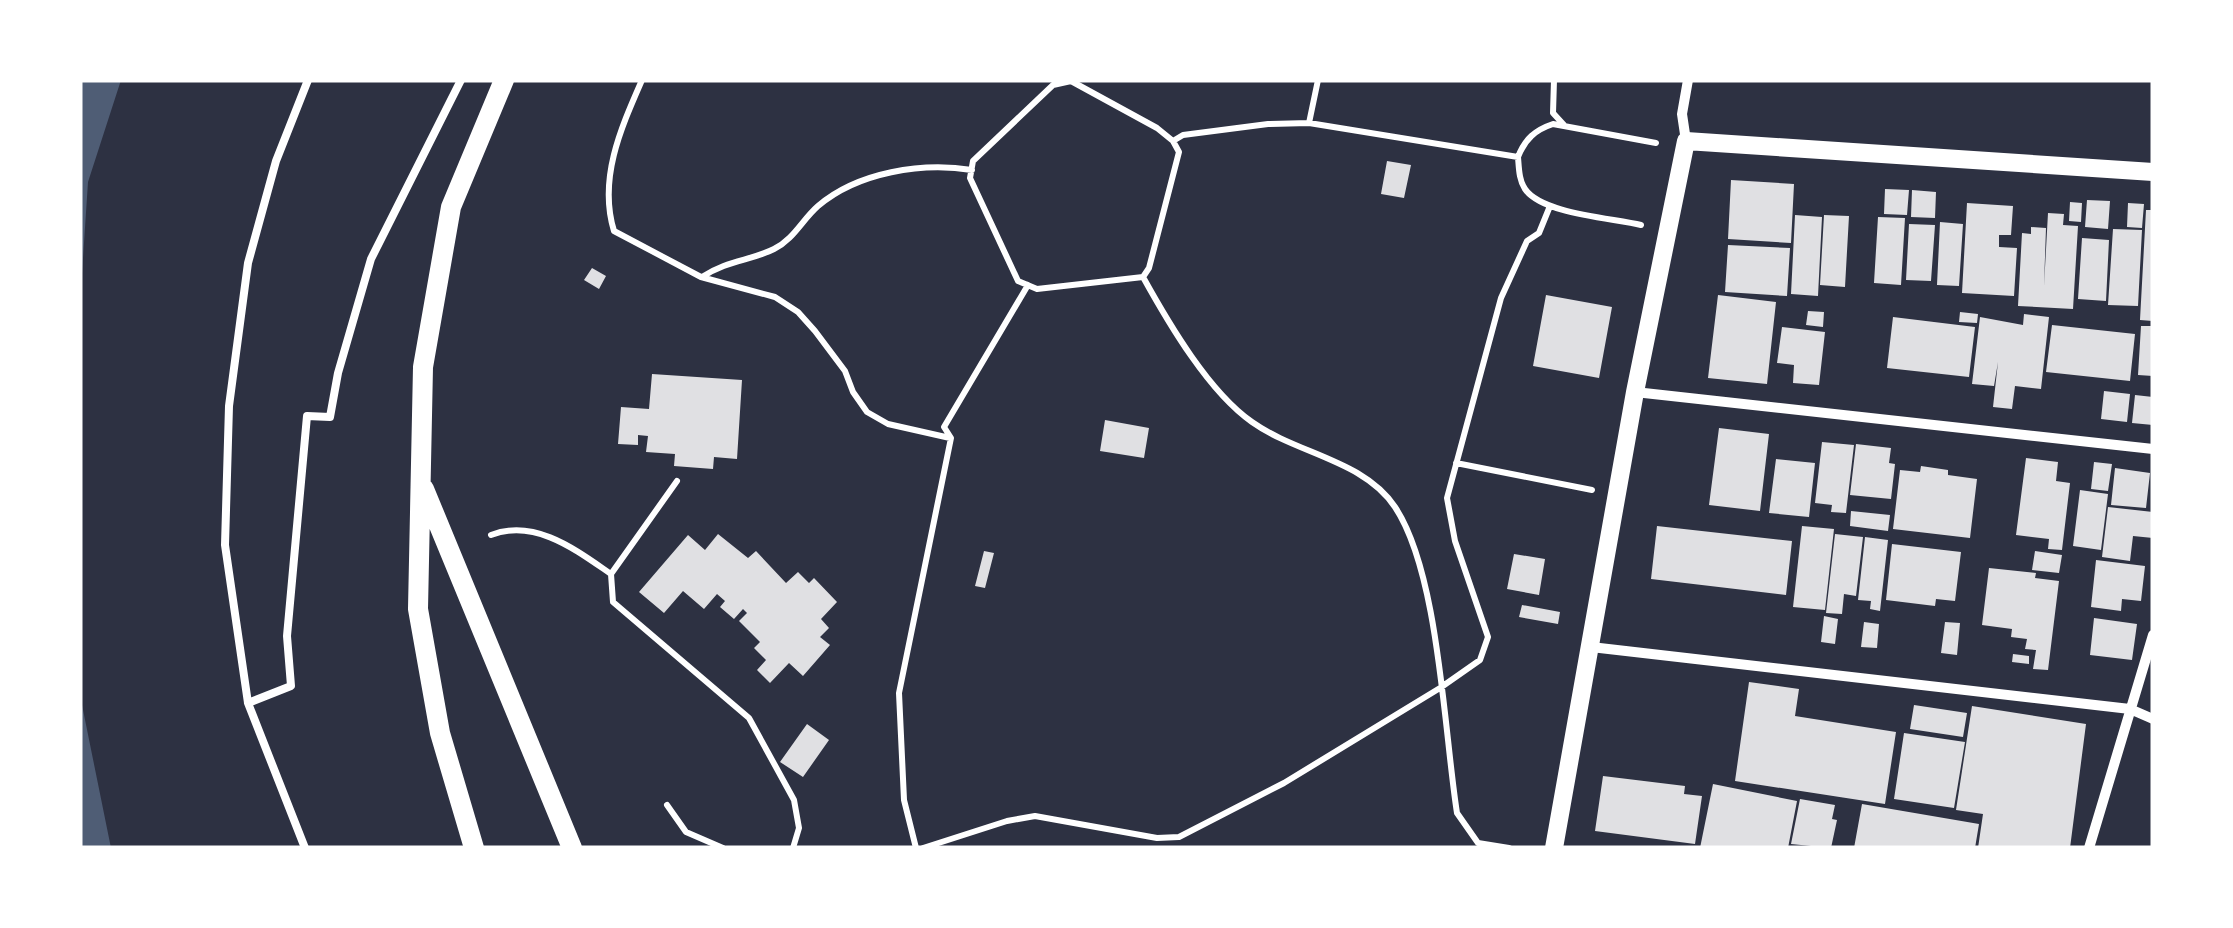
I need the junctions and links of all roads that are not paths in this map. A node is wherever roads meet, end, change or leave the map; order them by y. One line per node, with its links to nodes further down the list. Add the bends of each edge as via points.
1 (308, 80): 12 (lane, via 248,263 229,406 225,544)
2 (461, 80): 12 (lane, via 372,259 330,417 307,416 287,636 290,686)
3 (504, 80): 9 (main road, via 451,207 422,367)
4 (1688, 80): 5 (street)
5 (1686, 141): 6 (street); 7 (street)
6 (2153, 172)
7 (1635, 392): 8 (street); 11 (street)
8 (2153, 449)
9 (419, 478): 16 (main road, via 418,608 440,733); 17 (main road)
10 (2153, 635): 13 (street)
11 (1591, 647): 13 (street); 18 (street)
12 (248, 703): 15 (lane)
13 (2130, 709): 14 (street); 19 (street)
14 (2153, 719)
15 (305, 848)
16 (474, 848)
17 (572, 848)
18 (1554, 848)
19 (2089, 848)

